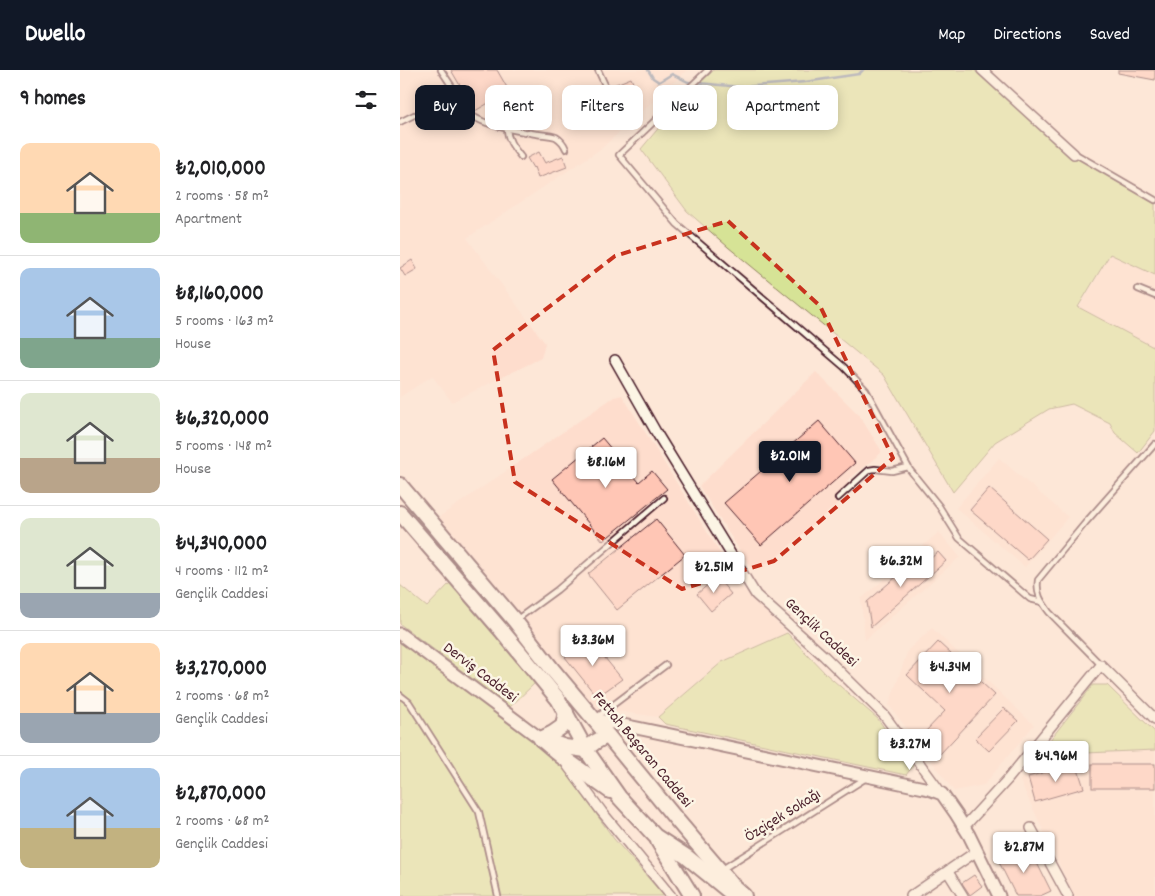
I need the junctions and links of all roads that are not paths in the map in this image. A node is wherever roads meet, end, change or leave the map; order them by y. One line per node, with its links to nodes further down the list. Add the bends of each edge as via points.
1 (441, 70): 7 (lane, via 470,114)
2 (598, 70): 5 (lane)
3 (708, 70): 19 (lane, via 619,155 677,224 844,367 866,390)
4 (983, 70): 12 (street)
5 (605, 85)
6 (414, 115): 8 (lane)
7 (485, 121)
8 (400, 122)
9 (507, 130): 13 (lane, via 510,142)
10 (513, 130): 11 (lane, via 556,137)
11 (566, 149)
12 (1074, 154): 14 (lane)
13 (521, 157)
14 (1155, 200)
15 (1138, 289): 16 (lane)
16 (1155, 296)
17 (615, 360): 38 (street, Gençlik Caddesi, via 756,595 884,715)
18 (1155, 444): 24 (lane, via 1038,580 1037,589)
19 (908, 467): 22 (lane, via 892,471 868,470); 24 (lane, via 959,538 1030,599)
20 (400, 485): 25 (main road, Fettah Başaran Caddesi)
21 (664, 498): 25 (lane, via 557,590)
22 (838, 498)
23 (400, 513): 30 (main road, Fettah Başaran Caddesi, via 502,631)
24 (1042, 602): 28 (lane)
25 (515, 621): 32 (main road, Fettah Başaran Caddesi)
26 (400, 634): 34 (street, Derviş Caddesi)
27 (666, 665): 32 (lane)
28 (1101, 665): 31 (street); 41 (street, via 1008,779)
29 (400, 695): 50 (lane, via 410,702 479,812)
30 (566, 712): 34 (main road, via 563,726); 35 (main road, Fettah Başaran Caddesi)
31 (1155, 719)
32 (594, 720): 33 (main road, Fettah Başaran Caddesi); 37 (street)
33 (608, 736): 35 (main road, via 600,738); 40 (main road, Fettah Başaran Caddesi)
34 (541, 739): 35 (main road); 36 (main road)
35 (586, 750): 39 (main road, Fettah Başaran Caddesi)
36 (561, 756): 39 (main road); 51 (street)
37 (869, 776): 38 (street); 47 (lane, Özçiçek Sokağı)
38 (942, 794): 41 (street, Gençlik Caddesi)
39 (619, 797): 43 (main road, Fettah Başaran Caddesi)
40 (676, 820): 43 (main road, via 669,832); 45 (main road, Fettah Başaran Caddesi)
41 (964, 827): 44 (street, Gençlik Caddesi)
42 (1031, 828): 57 (street)
43 (655, 836): 45 (main road, Fettah Başaran Caddesi, via 687,857); 48 (main road)
44 (977, 851): 46 (street); 56 (street, Gençlik Caddesi)
45 (704, 862): 47 (main road, Fettah Başaran Caddesi); 48 (main road)
46 (948, 872): 49 (street); 55 (street)
47 (716, 874): 53 (main road, Fettah Başaran Caddesi); 54 (main road, Fettah Başaran Caddesi)
48 (682, 881): 52 (main road)
49 (914, 895)
50 (498, 896)
51 (671, 896)
52 (692, 896)
53 (733, 896)
54 (744, 896)
55 (962, 896)
56 (999, 896)
57 (1068, 896)

